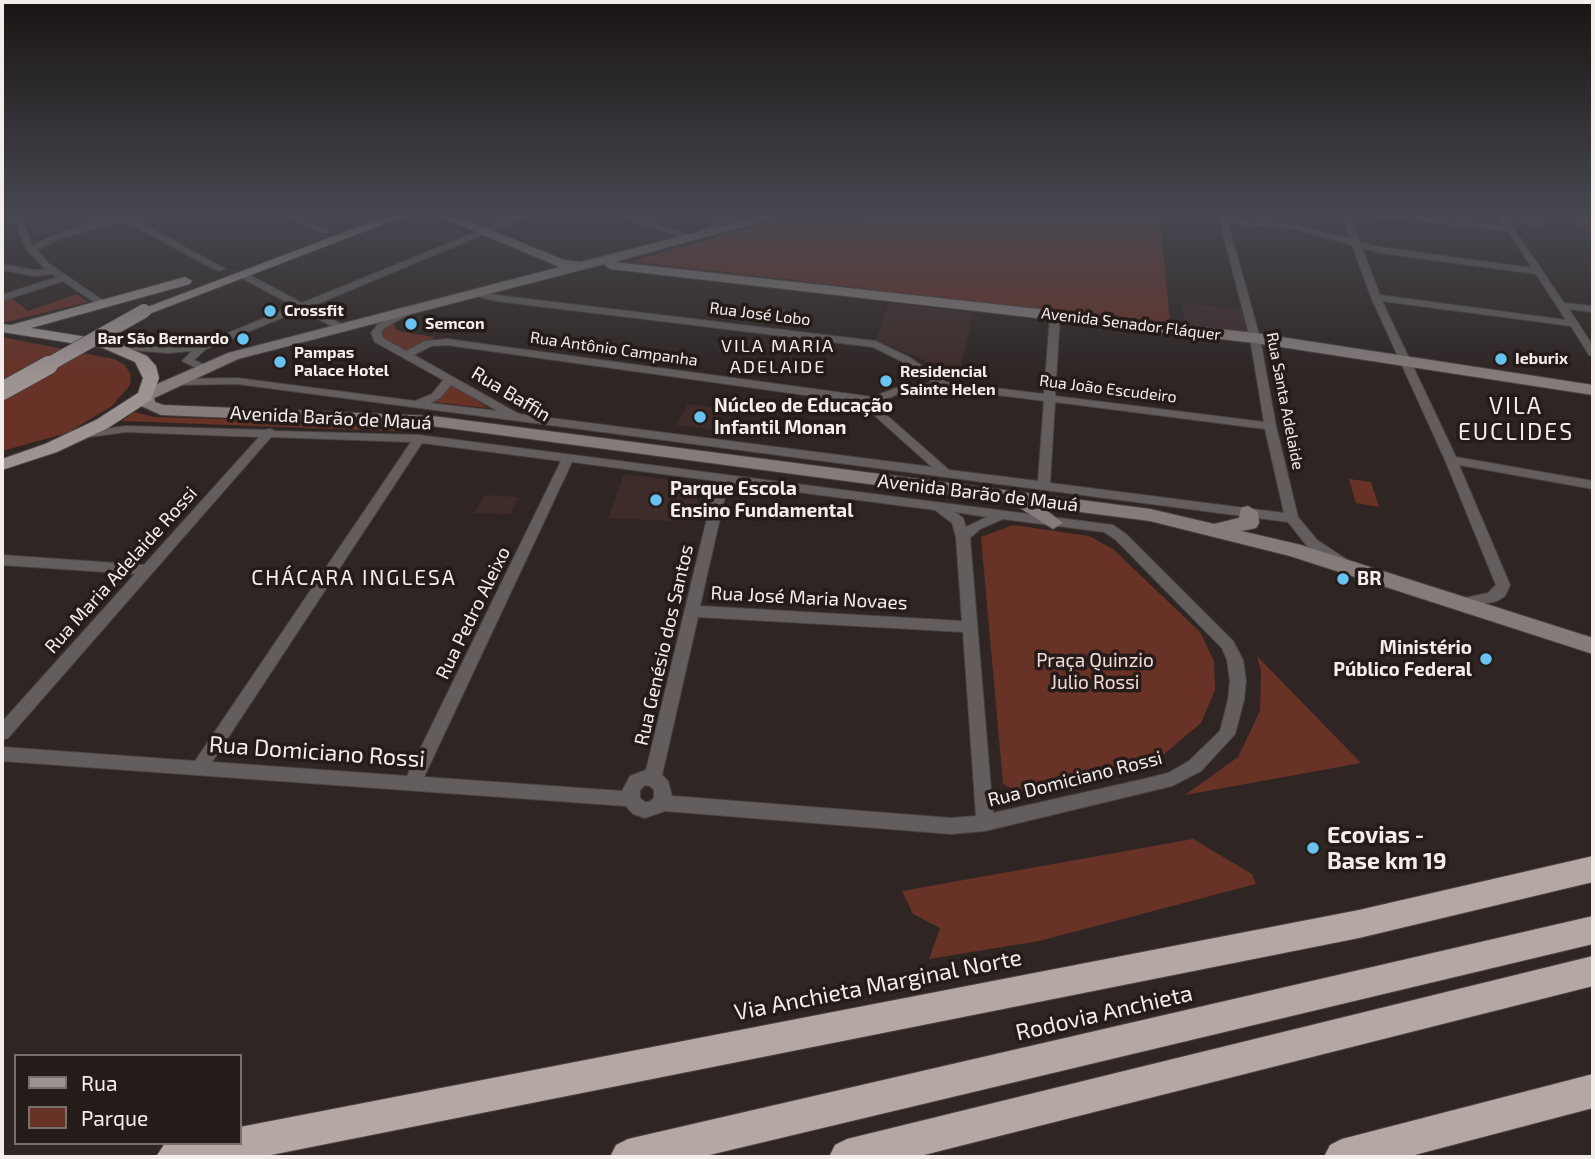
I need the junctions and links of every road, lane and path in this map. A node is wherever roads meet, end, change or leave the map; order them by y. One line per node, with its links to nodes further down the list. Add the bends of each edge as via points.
1 (8, 268): 13 (street)
2 (48, 268): 13 (street)
3 (257, 268): 14 (main road)
4 (397, 268): 22 (street)
5 (575, 268): 17 (street)
6 (642, 268): 26 (street, Avenida Senador Fláquer)
7 (1237, 268): 30 (street, Rua Santa Adelaide)
8 (1365, 268): 18 (street)
9 (1517, 268): 12 (street)
10 (1535, 268): 12 (street)
11 (221, 269): 15 (main road)
12 (1537, 271): 21 (street)
13 (51, 272): 16 (street)
14 (241, 274): 22 (street); 23 (main road)
15 (194, 278): 20 (main road); 23 (main road)
16 (61, 279): 19 (street); 20 (street)
17 (479, 294): 25 (street); 42 (street, Rua José Lobo, via 875,344)
18 (1376, 297): 27 (street); 36 (street)
19 (2, 298)
20 (101, 303): 28 (main road)
21 (1560, 304): 24 (street); 27 (street)
22 (303, 306): 29 (street); 32 (street)
23 (137, 309): 38 (main road); 44 (main road, bridge)
24 (1593, 309)
25 (407, 312): 29 (street); 34 (street, Rua Baffin, via 385,322 376,333 383,343)
26 (1055, 314): 30 (street, Avenida Senador Fláquer); 46 (street)
27 (1574, 324): 33 (street)
28 (8, 328): 31 (main road)
29 (342, 328): 35 (street)
30 (1255, 338): 36 (street, Avenida Senador Fláquer); 49 (street, Rua Santa Adelaide)
31 (107, 344): 32 (street, via 167,350); 45 (main road, via 148,366 151,378)
32 (203, 347): 37 (street, via 187,361)
33 (1593, 353)
34 (406, 355): 39 (street, Rua Baffin); 47 (street, Rua Antônio Campanha, via 429,344 447,342)
35 (224, 360): 37 (street); 40 (street, Avenida Barão de Mauá, via 223,373)
36 (1405, 361): 43 (street, Avenida Senador Fláquer); 57 (street)
37 (203, 368): 41 (street)
38 (2, 377)
39 (450, 379): 48 (street, Rua Baffin, via 436,396); 50 (street, Rua Baffin)
40 (237, 381): 41 (street, Avenida Barão de Mauá); 48 (street, Avenida Barão de Mauá)
41 (174, 382): 45 (street)
42 (943, 385): 46 (street, Rua João Escudeiro); 47 (street, Rua Antônio Campanha, via 898,390)
43 (1593, 390)
44 (2, 391)
45 (145, 396): 50 (street, Avenida Barão de Mauá, via 150,408 161,410); 52 (main road)
46 (1050, 397): 49 (street, Rua João Escudeiro); 63 (street)
47 (874, 401): 54 (street, via 874,409)
48 (414, 405): 50 (street, Avenida Barão de Mauá)
49 (1270, 426): 67 (street, Rua Santa Adelaide)
50 (519, 427): 55 (street); 59 (street, Avenida Barão de Mauá); 65 (street, Avenida Barão de Mauá, via 553,440)
51 (270, 432): 52 (street, Avenida Barão de Mauá, via 126,429); 53 (street, Avenida Barão de Mauá); 74 (street, Rua Maria Adelaide Rossi)
52 (82, 435): 58 (main road)
53 (419, 439): 55 (street, Avenida Barão de Mauá); 81 (street)
54 (915, 447): 59 (street, via 908,458); 60 (street)
55 (505, 450): 56 (street, Avenida Barão de Mauá)
56 (568, 459): 61 (street, Avenida Barão de Mauá); 83 (street, Rua Pedro Aleixo)
57 (1451, 460): 62 (street); 75 (street, via 1503,585 1492,597)
58 (2, 465)
59 (882, 467): 60 (street, Avenida Barão de Mauá)
60 (947, 474): 63 (street, Avenida Barão de Mauá)
61 (723, 479): 64 (street, Avenida Barão de Mauá); 76 (street, Rua Genésio dos Santos)
62 (1593, 485)
63 (1044, 486): 66 (street, Avenida Barão de Mauá)
64 (939, 507): 65 (street, Avenida Barão de Mauá); 71 (street, via 958,521)
65 (1009, 507): 68 (street); 69 (street, Avenida Barão de Mauá, via 1150,515); 71 (street)
66 (1248, 512): 67 (street, Avenida Barão de Mauá); 69 (street, via 1251,520 1244,526)
67 (1292, 518): 73 (street, Rua Santa Adelaide, via 1312,543)
68 (1053, 523): 70 (street, Avenida Barão de Mauá)
69 (1207, 527): 73 (street, Avenida Barão de Mauá)
70 (1112, 530): 86 (street, Rua Domiciano Rossi, via 1228,645 1238,681 1227,734 1203,760 1172,779)
71 (963, 537): 77 (street)
72 (2, 560): 74 (street)
73 (1351, 568): 75 (street, Avenida Barão de Mauá)
74 (147, 570): 79 (street, Rua Maria Adelaide Rossi)
75 (1460, 604): 78 (street, Avenida Barão de Mauá)
76 (692, 611): 77 (street, Rua José Maria Novaes, via 923,625); 82 (street, Rua Genésio dos Santos)
77 (969, 619): 86 (street)
78 (1593, 646)
79 (2, 733)
80 (2, 754): 81 (street, Rua Domiciano Rossi)
81 (199, 768): 83 (street, Rua Domiciano Rossi)
82 (652, 779): 84 (street, via 633,786); 85 (street, via 665,790)
83 (412, 783): 84 (street, Rua Domiciano Rossi)
84 (630, 799): 85 (street, via 647,810)
85 (661, 803): 86 (street, Rua Domiciano Rossi, via 919,825)
86 (985, 823)
87 (1593, 869): 91 (highway, Via Anchieta Marginal Norte, via 1359,924)
88 (1593, 930): 94 (highway, Rodovia Anchieta)
89 (1593, 971): 95 (highway)
90 (1593, 1091): 96 (highway)
91 (242, 1144)
92 (235, 1145): 93 (highway, Via Anchieta Marginal Norte)
93 (174, 1157)
94 (628, 1157)
95 (847, 1157)
96 (1342, 1157)

